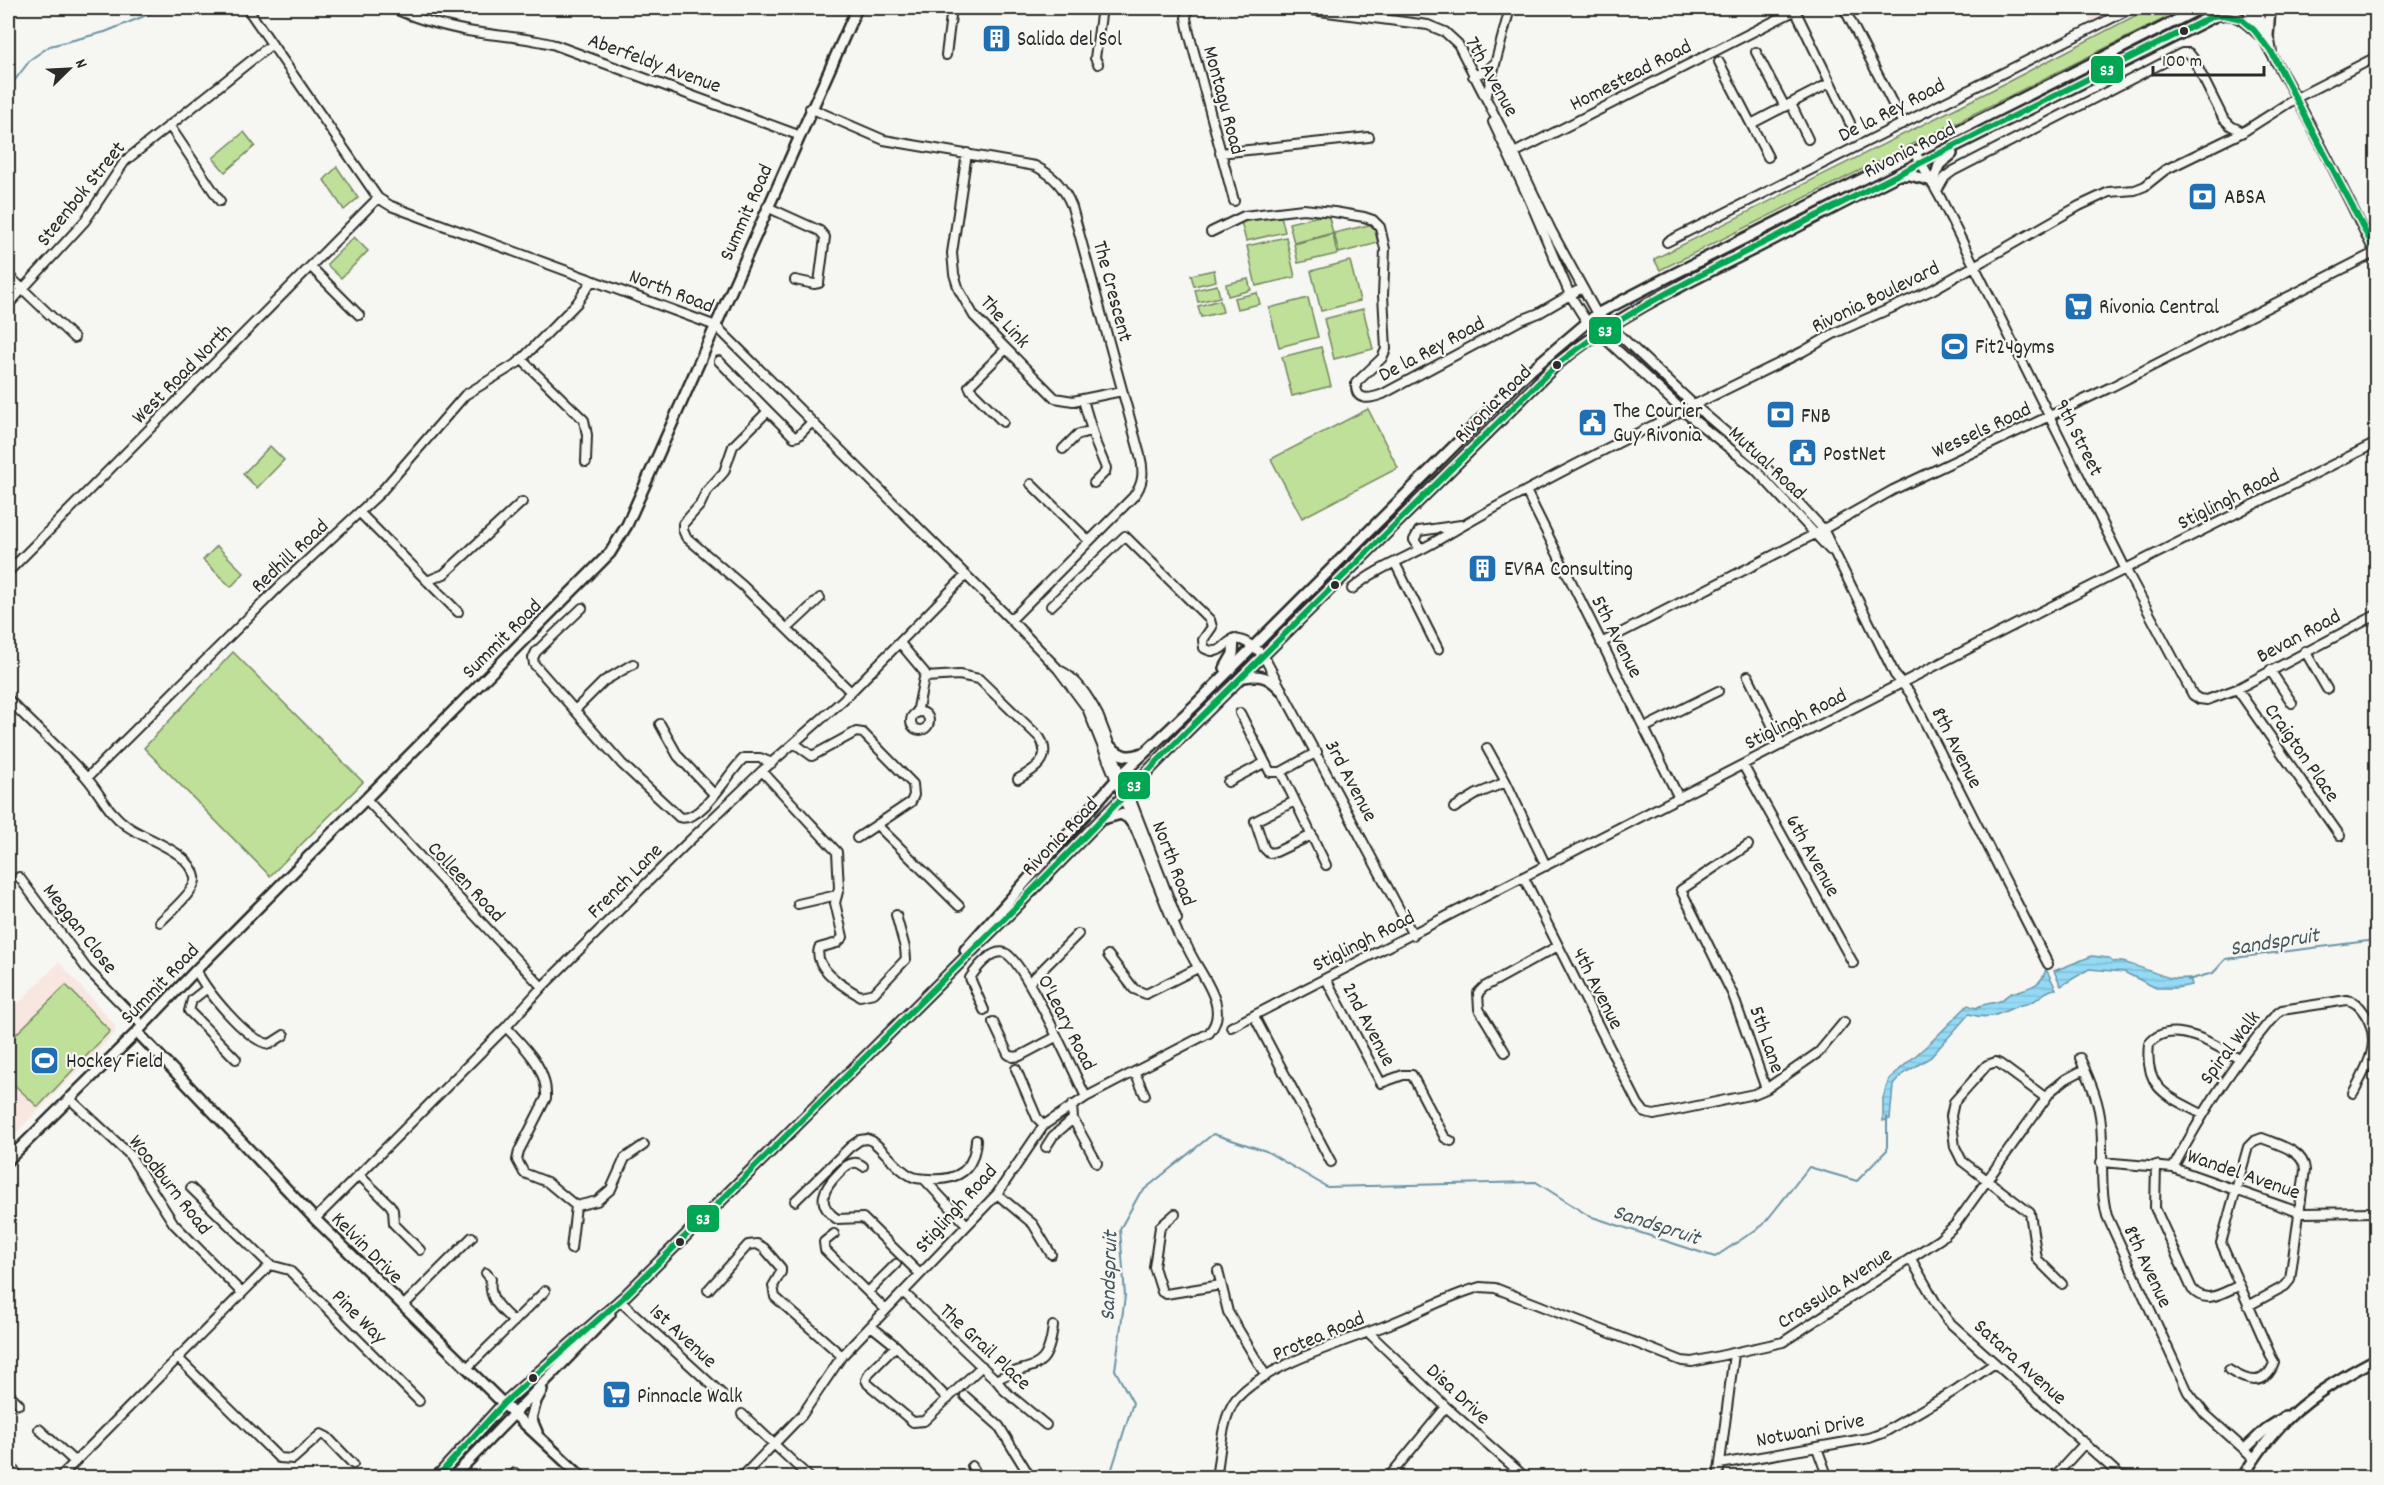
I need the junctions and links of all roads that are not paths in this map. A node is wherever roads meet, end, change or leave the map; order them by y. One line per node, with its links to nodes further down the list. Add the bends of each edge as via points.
1 (247, 8): 20 (street, North Road)
2 (393, 8): 39 (street, Aberfeldy Avenue, via 467,31 555,45)
3 (855, 8): 32 (main road, Summit Road)
4 (952, 8): 22 (street)
5 (1102, 8): 26 (street, via 1095,58)
6 (1188, 8): 44 (street, Montagu Road, via 1189,33)
7 (1296, 8): 19 (street, via 1428,25)
8 (1510, 8): 24 (street)
9 (1844, 8): 35 (street)
10 (2132, 8): 35 (street, De la Rey Road)
11 (2201, 8): 42 (main road, Rivonia Road)
12 (2231, 8): 17 (main road, Rivonia Road)
13 (2247, 8): 18 (street)
14 (2256, 8): 18 (street)
15 (2270, 8): 18 (main road)
16 (1797, 9): 28 (street); 45 (street, Homestead Road)
17 (2213, 16): 18 (main road, via 2232,14); 37 (main road, Rivonia Road)
18 (2264, 36): 29 (street)
19 (1451, 37): 27 (street, 7th Avenue); 45 (street, 7th Avenue)
20 (272, 44): 36 (street, Steenbok Street); 50 (street, North Road)
21 (1756, 52): 31 (street)
22 (946, 56)
23 (2376, 57): 29 (street, Rivonia Boulevard)
24 (1497, 60): 27 (street); 30 (street)
25 (1719, 62): 34 (street)
26 (1098, 64)
27 (1474, 76): 30 (street, 7th Avenue)
28 (1830, 83): 31 (street); 33 (street)
29 (2296, 98): 38 (street, Rivonia Boulevard); 56 (street)
30 (1486, 99): 45 (street, 7th Avenue)
31 (1788, 105): 34 (street); 41 (street)
32 (810, 108): 39 (main road, Summit Road); 43 (street, The Crescent, via 884,140)
33 (1850, 123)
34 (1751, 124): 46 (street)
35 (1903, 124): 55 (street, De la Rey Road)
36 (169, 125): 51 (street); 63 (street, Steenbok Street, via 125,161 85,221)
37 (1994, 126): 47 (main road, Rivonia Road); 49 (main road, via 1942,160)
38 (2244, 132): 49 (street, via 2223,118 2193,58 2186,52 2059,114); 57 (street, Rivonia Boulevard, via 2165,170 2139,189 2109,192 2079,206)
39 (798, 135): 53 (main road, Summit Road)
40 (1369, 137): 44 (street)
41 (1808, 139)
42 (1915, 152): 47 (street, 9th Street); 66 (main road, Rivonia Road)
43 (968, 153): 73 (street, The Link, via 952,253 954,274 968,308); 76 (street, The Crescent, via 1035,166 1061,184 1076,218)
44 (1220, 153): 52 (street, Montagu Road)
45 (1511, 155): 62 (street, 7th Avenue); 64 (street, 7th Avenue)
46 (1768, 158)
47 (1921, 164): 48 (main road, Rivonia Road); 49 (street, 9th Street)
48 (1897, 176): 49 (main road, via 1910,175); 70 (main road, Rivonia Road)
49 (1934, 185): 57 (street, 9th Street)
50 (378, 198): 58 (street, West Road North); 60 (street, North Road)
51 (220, 201)
52 (1234, 201)
53 (767, 207): 61 (street, via 825,237 819,283); 69 (main road, Summit Road)
54 (1211, 232): 64 (street, De la Rey Road, via 1244,216 1303,209 1364,217 1380,227 1385,249 1386,346 1382,358 1356,383 1356,392 1365,399 1383,394)
55 (1667, 242)
56 (2376, 253): 81 (street, Wessels Road)
57 (1974, 266): 78 (street, Rivonia Boulevard); 81 (street, 9th Street)
58 (311, 267): 67 (street); 101 (street, West Road North)
59 (8, 275): 63 (street)
60 (592, 280): 69 (street, North Road); 74 (street, Redhill Road, via 578,303)
61 (795, 280)
62 (1582, 288): 64 (street, De la Rey Road); 66 (street, 7th Avenue)
63 (22, 290): 65 (street, Steenbok Street); 72 (street)
64 (1570, 295): 68 (street, 7th Avenue)
65 (8, 306)
66 (1598, 314): 68 (main road, Rivonia Road); 70 (street, Mutual Road)
67 (359, 315)
68 (1587, 322): 71 (street, Mutual Road); 115 (main road, Rivonia Road, via 1524,376)
69 (716, 326): 82 (street, North Road); 158 (main road, Summit Road, via 627,525 610,553)
70 (1608, 326): 71 (main road, Rivonia Road); 78 (street, Mutual Road)
71 (1597, 333): 80 (street, Mutual Road); 118 (main road, Rivonia Road, via 1555,366)
72 (74, 338)
73 (1006, 349): 77 (street, The Link, via 1055,398); 83 (street, via 969,386)
74 (521, 359): 87 (street, via 584,420); 94 (street, Redhill Road, via 465,395)
75 (719, 361): 79 (street)
76 (1122, 391): 77 (street, The Link); 97 (street, The Crescent, via 1143,478 1136,493)
77 (1083, 400): 84 (street)
78 (1694, 405): 80 (street, Rivonia Boulevard); 88 (street, Mutual Road)
79 (768, 411): 82 (street, via 794,437); 111 (street, via 734,446 724,472 683,524 683,530 686,537)
80 (1683, 411): 89 (street, Mutual Road); 92 (street, Rivonia Boulevard)
81 (2050, 417): 96 (street, Wessels Road, via 1893,490); 100 (street, 9th Street)
82 (812, 422): 102 (street, North Road)
83 (1003, 422)
84 (1092, 430): 86 (street, via 1077,435); 90 (street, via 1106,469)
85 (2376, 443): 100 (street, Stiglingh Road)
86 (1063, 449)
87 (586, 462)
88 (1762, 463): 89 (street); 96 (street, Mutual Road)
89 (1755, 469): 96 (street, Mutual Road)
90 (1094, 483)
91 (1031, 484): 97 (street)
92 (1526, 491): 95 (street, Rivonia Boulevard); 114 (street, 5th Avenue)
93 (522, 502): 103 (street, via 444,574)
94 (360, 513): 103 (street); 151 (street, Redhill Road)
95 (1465, 524): 98 (street, Rivonia Boulevard); 98 (street, Rivonia Boulevard, via 1419,531 1414,540)
96 (1819, 531): 114 (street, Wessels Road); 125 (street, 8th Avenue)
97 (1089, 542): 110 (street, The Crescent)
98 (1424, 548): 99 (street, Rivonia Boulevard)
99 (1395, 563): 104 (street, Rivonia Boulevard); 116 (street)
100 (2126, 570): 125 (street, Stiglingh Road); 126 (street, 9th Street, via 2193,695 2207,700)
101 (8, 572)
102 (966, 575): 110 (street, North Road); 113 (street, French Lane)
103 (427, 581): 108 (street)
104 (1352, 589)
105 (820, 598): 111 (street)
106 (1051, 606): 112 (street, via 1125,536 1210,621 1212,627 1203,640 1204,648 1217,651)
107 (582, 608): 134 (street, via 533,658 537,669)
108 (458, 612)
109 (2376, 615): 117 (street, Bevan Road)
110 (1011, 620): 120 (street, North Road)
111 (787, 629): 130 (street)
112 (1234, 639): 115 (street); 133 (main road, via 1231,660 1200,692)
113 (900, 643): 122 (street); 130 (street, French Lane)
114 (1601, 643): 138 (street, 5th Avenue)
115 (1253, 646): 118 (street, 3rd Avenue); 133 (main road, Rivonia Road)
116 (1438, 649)
117 (2305, 651): 121 (street, Bevan Road); 127 (street)
118 (1263, 655): 124 (main road, Rivonia Road); 128 (street, 3rd Avenue)
119 (633, 664): 134 (street, via 604,681)
120 (1058, 669): 141 (street, North Road, via 1090,700); 150 (street, North Road, via 1080,697)
121 (2270, 670): 126 (street, Bevan Road); 132 (street)
122 (925, 676): 135 (street); 152 (street, via 979,679 1040,738 1044,748 1042,762)
123 (1748, 676): 140 (street)
124 (1243, 677): 128 (main road, via 1266,676); 156 (main road, Rivonia Road)
125 (1902, 684): 140 (street, Stiglingh Road); 183 (street, 8th Avenue)
126 (2237, 689): 165 (street, Craigton Place)
127 (2327, 689)
128 (1281, 690): 144 (street, 3rd Avenue)
129 (1718, 691): 138 (street)
130 (851, 692): 139 (street, French Lane)
131 (8, 699): 151 (street)
132 (2292, 703)
133 (1196, 704): 143 (main road, Rivonia Road)
134 (575, 710): 155 (street, via 622,764 679,817 686,819 696,814)
135 (917, 713)
136 (1240, 713): 146 (street)
137 (660, 724): 155 (street, via 678,756)
138 (1644, 728): 157 (street, 5th Avenue)
139 (794, 743): 145 (street, French Lane); 162 (street, via 812,756 856,732 866,735 908,777 914,789 911,802)
140 (1782, 745): 147 (street, Stiglingh Road)
141 (1110, 746): 143 (main road, via 1123,756); 150 (street, North Road)
142 (1487, 748): 154 (street)
143 (1145, 752): 150 (main road, Rivonia Road)
144 (1317, 752): 149 (street); 178 (street, 3rd Avenue)
145 (772, 763): 148 (street, French Lane); 155 (street, via 744,758)
146 (1264, 763): 149 (street, via 1270,772); 153 (street)
147 (1743, 765): 157 (street, Stiglingh Road); 182 (street, 6th Avenue)
148 (762, 771): 172 (street, via 837,852); 189 (street, French Lane)
149 (1281, 772): 159 (street)
150 (1119, 777): 156 (street, North Road); 187 (main road, Rivonia Road)
151 (87, 778): 176 (street, via 105,806 125,825 170,848 194,872 193,888)
152 (1018, 779)
153 (1228, 782)
154 (1506, 782): 160 (street); 169 (street)
155 (714, 794)
156 (1126, 794): 161 (main road, Rivonia Road); 163 (street, North Road); 180 (street, North Road)
157 (1679, 798): 169 (street, Stiglingh Road)
158 (366, 799): 185 (main road, Summit Road); 189 (street, Colleen Road)
159 (1295, 801): 164 (street); 164 (street, via 1255,821 1264,848 1272,853)
160 (1454, 808)
161 (1099, 821): 163 (main road, via 1121,814); 187 (main road, Rivonia Road)
162 (878, 825): 166 (street); 174 (street)
163 (1134, 826): 180 (street, North Road, via 1179,936)
164 (1312, 835): 168 (street)
165 (2340, 836)
166 (856, 838)
167 (1748, 844): 208 (street, 5th Lane, via 1681,890 1733,995)
168 (1326, 865)
169 (1546, 866): 171 (street, Stiglingh Road)
170 (19, 877): 198 (street, Meggan Close, via 87,969)
171 (1524, 878): 178 (street, Stiglingh Road); 179 (street, 4th Avenue)
172 (837, 895): 173 (street); 175 (street, via 835,903 843,937 819,948 818,957 831,975 860,996 874,993 906,959)
173 (798, 904)
174 (959, 906)
175 (896, 915)
176 (160, 922)
177 (1078, 934): 188 (street)
178 (1413, 934): 186 (street, Stiglingh Road)
179 (1558, 946): 201 (street, via 1478,993 1479,1009); 215 (street, 4th Avenue)
180 (1188, 948): 184 (street, North Road)
181 (1108, 955): 184 (street, via 1134,989 1146,994)
182 (1853, 963)
183 (2048, 964)
184 (1198, 968): 191 (street, North Road)
185 (196, 970): 190 (street); 198 (main road, Summit Road)
186 (1326, 979): 193 (street, Stiglingh Road); 220 (street, 2nd Avenue, via 1381,1083 1412,1075 1445,1138)
187 (939, 982): 263 (main road, Rivonia Road)
188 (1030, 982): 192 (street, O'Leary Road, via 1018,963 998,952 973,973 970,981); 200 (street, O'Leary Road)
189 (542, 987): 196 (street, French Lane)
190 (206, 989): 199 (street, via 258,1041 270,1044); 203 (street, via 192,1000 189,1011)
191 (1216, 1002): 207 (street, Stiglingh Road, via 1217,1018 1209,1033)
192 (984, 1010)
193 (1254, 1016): 197 (street, Stiglingh Road); 224 (street)
194 (993, 1022): 200 (street, via 1013,1057)
195 (1844, 1022): 208 (street, via 1819,1052)
196 (506, 1027): 230 (street, French Lane); 237 (street, via 536,1060 547,1089 519,1151 519,1167 547,1182)
197 (1231, 1027)
198 (140, 1029): 212 (main road, Summit Road); 241 (main road, Kelvin Drive)
199 (284, 1035)
200 (1056, 1037): 211 (street, O'Leary Road)
201 (1505, 1052)
202 (2080, 1058): 206 (street, 8th Avenue)
203 (236, 1059)
204 (2240, 1059): 209 (street, Spiral Walk, via 2282,1010 2351,1000 2362,1009 2374,1038 2372,1059); 216 (street, Spiral Walk); 216 (street, via 2210,1041 2180,1033 2156,1037 2149,1044 2153,1078 2160,1091)
205 (1016, 1069): 218 (street, via 1036,1118)
206 (2085, 1069): 213 (street, Crassula Avenue, via 2066,1079); 225 (street, 8th Avenue, via 2101,1125)
207 (1135, 1073): 210 (street); 211 (street, Stiglingh Road)
208 (1766, 1089): 215 (street, 5th Lane, via 1654,1115)
209 (2353, 1094)
210 (1145, 1095)
211 (1086, 1097): 214 (street, Stiglingh Road)
212 (69, 1098): 223 (main road, Summit Road); 262 (street, Woodburn Road, via 129,1154 174,1224)
213 (2046, 1098): 232 (street, Crassula Avenue); 232 (street, via 1996,1062 1987,1065 1954,1102 1951,1116 1957,1152)
214 (1072, 1105): 217 (street); 218 (street, Stiglingh Road)
215 (1645, 1113)
216 (2202, 1114): 229 (street, Spiral Walk)
217 (1073, 1119): 222 (street); 226 (street)
218 (1044, 1125): 235 (street, Stiglingh Road)
219 (976, 1140): 231 (street, via 973,1157 957,1177)
220 (1451, 1141)
221 (644, 1145): 237 (street, via 626,1158 611,1189 597,1201)
222 (1046, 1147)
223 (8, 1160)
224 (1330, 1162)
225 (2101, 1162): 227 (street, Wandel Avenue); 300 (street, 8th Avenue, via 2107,1216 2180,1377 2195,1403)
226 (1097, 1163)
227 (2156, 1165): 229 (street, Wandel Avenue); 256 (street, via 2155,1208 2192,1289 2207,1298)
228 (863, 1166): 253 (street, via 857,1162 850,1164 828,1184 825,1207 837,1219 863,1218)
229 (2173, 1168): 234 (street, Wandel Avenue)
230 (359, 1175): 241 (street, French Lane); 246 (street, via 392,1208 394,1224)
231 (924, 1179): 236 (street, via 910,1176 877,1145 863,1139); 242 (street)
232 (1987, 1181): 248 (street, Crassula Avenue, via 1955,1225); 254 (street, via 2030,1213 2037,1259)
233 (191, 1188): 250 (street, Pine Way)
234 (2235, 1190): 239 (street, Wandel Avenue); 239 (street, via 2248,1147 2262,1138 2303,1158); 256 (street, via 2220,1243)
235 (997, 1194): 242 (street, Stiglingh Road); 247 (street, via 1033,1224)
236 (795, 1201)
237 (576, 1206): 245 (street)
238 (2376, 1212): 239 (street, Wandel Avenue)
239 (2301, 1213): 265 (street, via 2290,1280)
240 (1175, 1214): 255 (street, via 1160,1227 1154,1267 1162,1292)
241 (315, 1219): 264 (main road, Kelvin Drive)
242 (967, 1225): 253 (street, Stiglingh Road)
243 (834, 1234): 260 (street, via 824,1242 825,1250)
244 (472, 1237): 264 (street)
245 (571, 1249)
246 (420, 1250)
247 (1051, 1254)
248 (1911, 1259): 272 (street, Crassula Avenue, via 1783,1342); 276 (street, Satara Avenue, via 1948,1321)
249 (896, 1264): 260 (street)
250 (270, 1265): 262 (street); 287 (street, Pine Way, via 289,1270)
251 (1218, 1271): 255 (street)
252 (486, 1273): 267 (street, via 491,1280 493,1300)
253 (920, 1274): 261 (street, Stiglingh Road)
254 (2062, 1284)
255 (1221, 1285): 280 (street, via 1228,1312)
256 (2238, 1286): 265 (street)
257 (1495, 1287): 270 (street, Protea Road, via 1475,1289); 272 (street, Crassula Avenue, via 1686,1362)
258 (708, 1290): 273 (street, via 748,1245 755,1243 781,1268 772,1286 775,1297)
259 (545, 1291): 267 (street)
260 (868, 1292): 266 (street)
261 (903, 1292): 266 (street, Stiglingh Road); 277 (street, The Grail Place)
262 (242, 1293): 274 (street)
263 (622, 1299): 281 (main road, Rivonia Road); 285 (street, 1st Avenue); 288 (main road, Rivonia Road)
264 (403, 1306): 278 (main road, Kelvin Drive)
265 (2248, 1306): 279 (street, via 2274,1363 2257,1380 2244,1380)
266 (886, 1310): 268 (street, Stiglingh Road)
267 (514, 1322): 278 (street)
268 (871, 1326): 271 (street); 273 (street, Stiglingh Road)
269 (1053, 1326): 282 (street, via 1048,1349 1038,1365)
270 (1369, 1333): 280 (street, Protea Road); 290 (street, Disa Drive)
271 (896, 1346): 286 (street); 286 (street, via 867,1377 868,1384 914,1422 924,1421)
272 (1734, 1354): 305 (street)
273 (842, 1356): 297 (street, Stiglingh Road, via 802,1414)
274 (177, 1357): 302 (street); 304 (street, via 279,1458 293,1459 321,1434)
275 (2376, 1359): 293 (main road, via 2335,1382)
276 (1995, 1363): 296 (street, Satara Avenue); 299 (street, Notwani Drive, via 1882,1433 1858,1442)
277 (982, 1366): 282 (street, The Grail Place); 286 (street)
278 (467, 1368): 288 (main road, Kelvin Drive)
279 (2229, 1370)
280 (1266, 1376): 316 (street, Protea Road, via 1241,1394 1231,1407)
281 (549, 1377): 291 (main road, Rivonia Road); 298 (main road, via 531,1418)
282 (996, 1380): 294 (street, The Grail Place)
283 (8, 1392): 289 (street)
284 (965, 1396): 315 (street, via 1006,1436 1026,1470)
285 (725, 1397)
286 (948, 1399)
287 (419, 1401)
288 (504, 1403): 291 (main road, Kelvin Drive); 309 (main road, Rivonia Road)
289 (19, 1404)
290 (1446, 1407): 317 (street); 318 (street, Disa Drive)
291 (514, 1414): 298 (main road, Kelvin Drive); 310 (main road, Rivonia Road)
292 (742, 1414): 297 (street)
293 (2293, 1414): 300 (main road, via 2272,1424); 301 (main road)
294 (1046, 1425)
295 (39, 1429): 302 (street)
296 (2085, 1443): 321 (street); 322 (street, Satara Avenue)
297 (773, 1444): 312 (street, Stiglingh Road); 313 (street)
298 (550, 1448): 311 (main road, Kelvin Drive)
299 (1817, 1448): 305 (street, Notwani Drive); 320 (street)
300 (2245, 1449): 301 (street, 8th Avenue)
301 (2255, 1459): 323 (main road)
302 (75, 1462): 308 (street)
303 (8, 1464): 307 (street)
304 (353, 1464)
305 (1719, 1464): 319 (street)
306 (972, 1466): 314 (street)
307 (21, 1478)
308 (59, 1478)
309 (436, 1478)
310 (452, 1478)
311 (583, 1478)
312 (741, 1478)
313 (810, 1478)
314 (979, 1478)
315 (1024, 1478)
316 (1215, 1478)
317 (1388, 1478)
318 (1526, 1478)
319 (1718, 1478)
320 (1828, 1478)
321 (2053, 1478)
322 (2123, 1478)
323 (2242, 1478)

